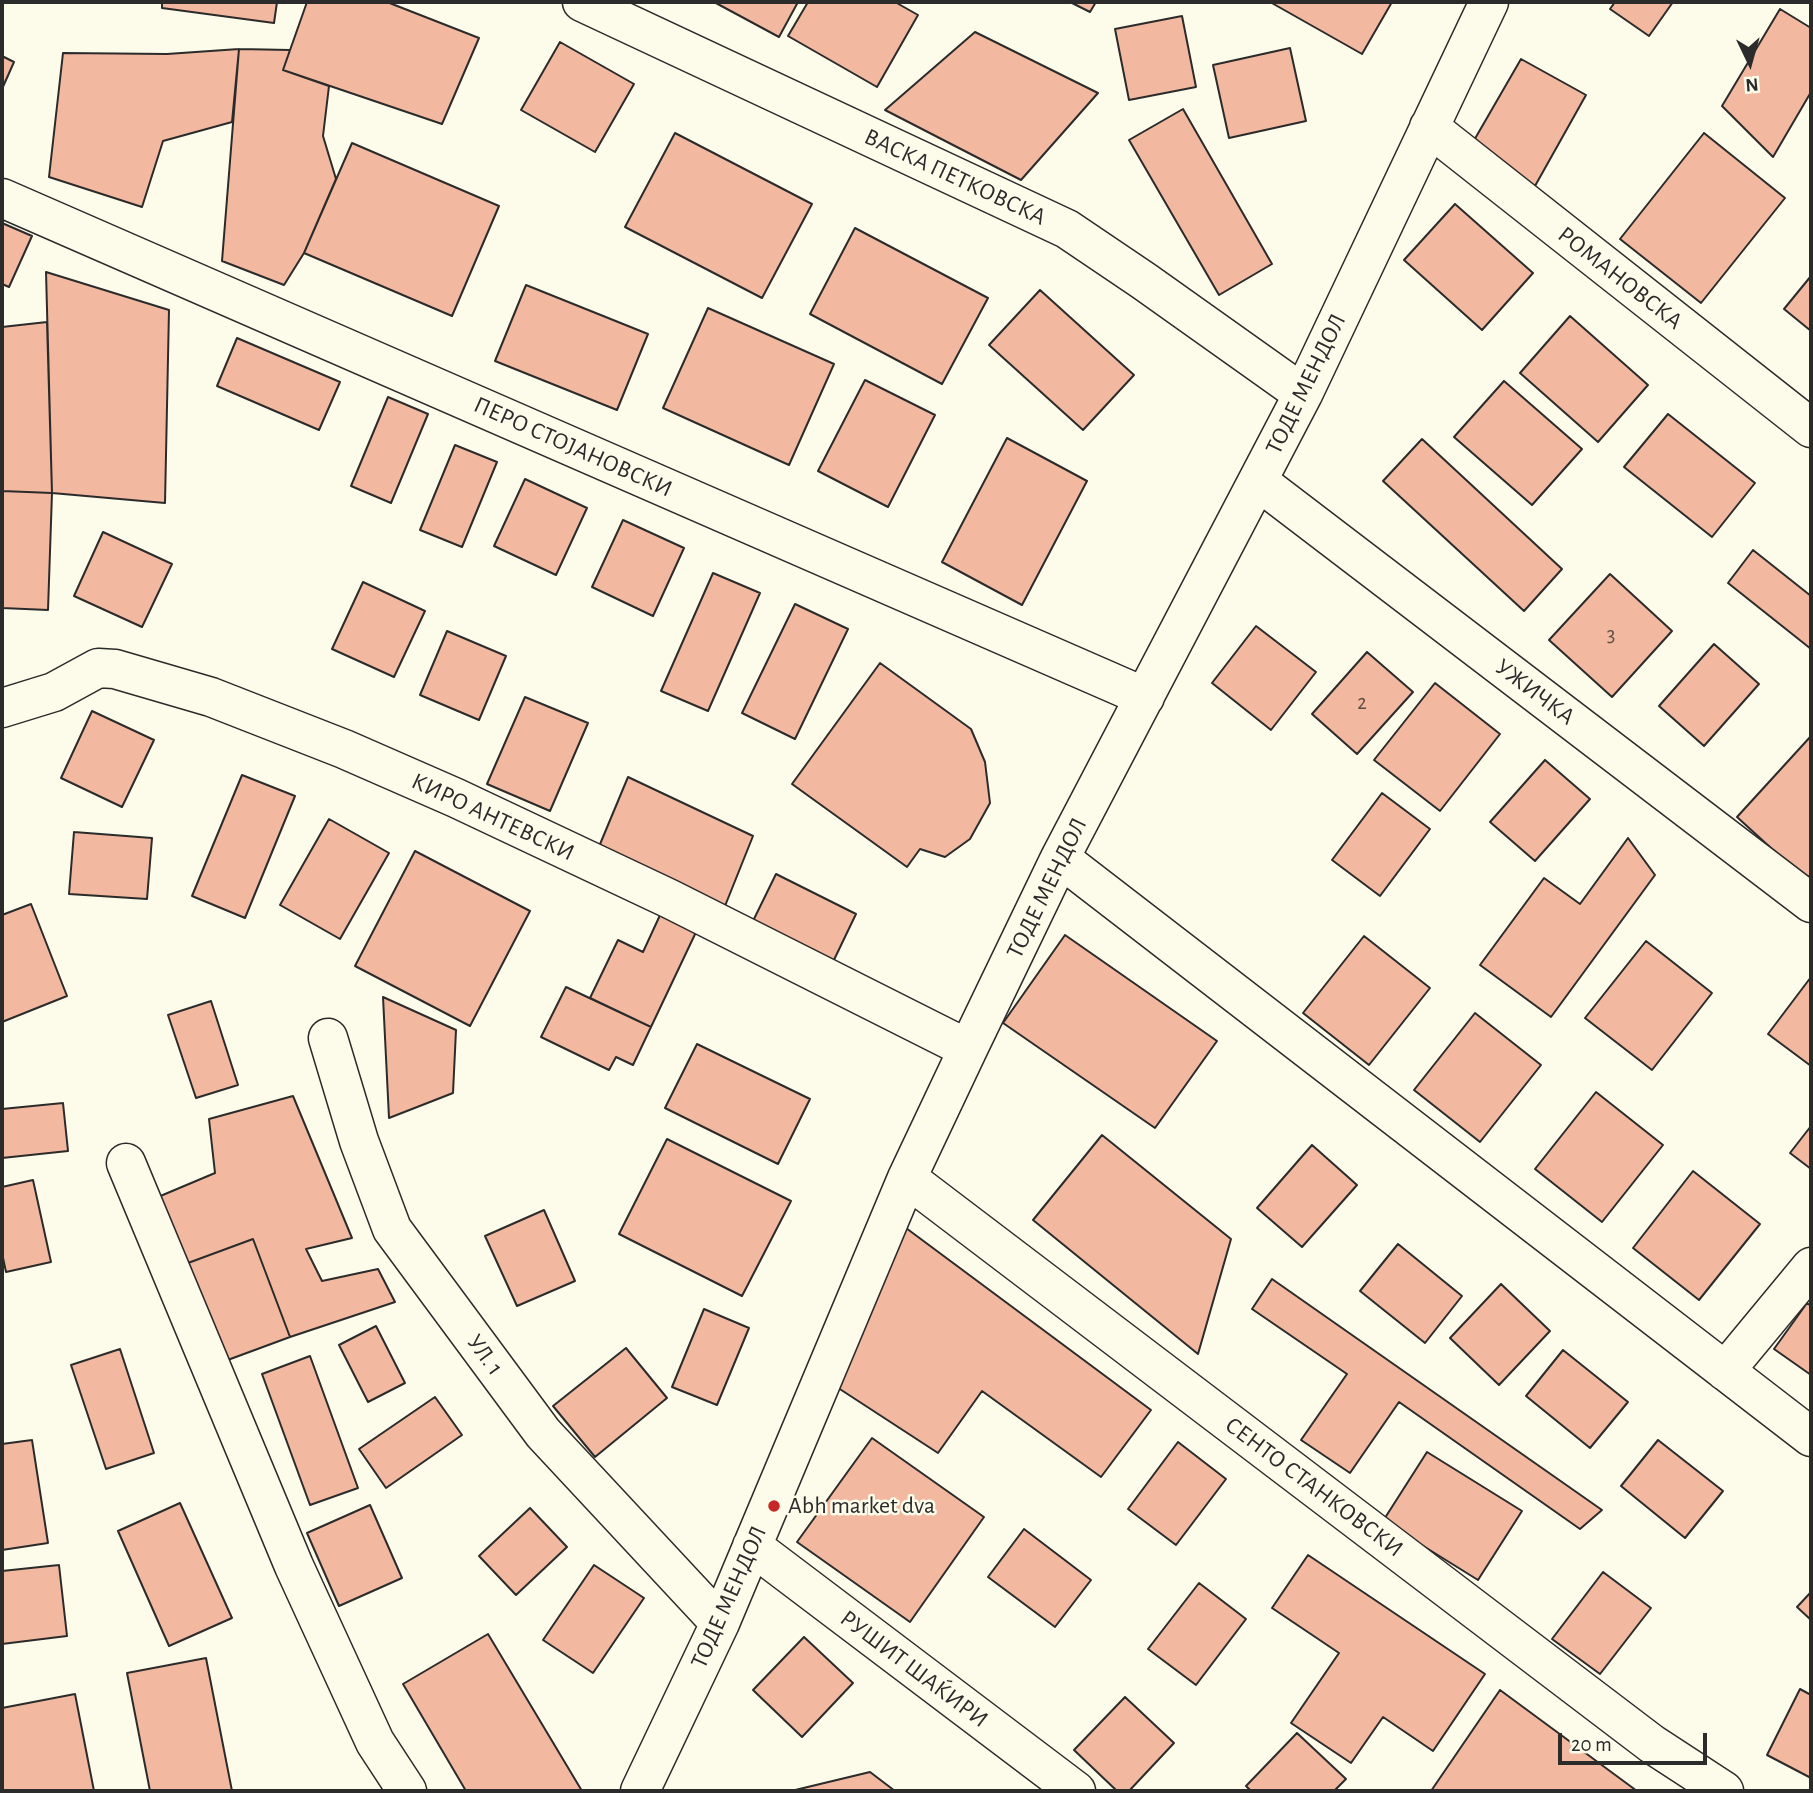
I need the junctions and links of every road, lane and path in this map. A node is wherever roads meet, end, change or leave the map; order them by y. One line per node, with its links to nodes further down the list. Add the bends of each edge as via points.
1 (582, 2): 5 (street, ВАСКА ПЕТКОВСКА, via 1067,229)
2 (1489, 2): 3 (street, ТОДЕ МЕНДОЛ)
3 (1429, 127): 5 (street, ТОДЕ МЕНДОЛ); 6 (street, РОМАНОВСКА)
4 (2, 198): 8 (street, ПЕРО СТОЈАНОВСКИ)
5 (1303, 394): 7 (street, ТОДЕ МЕНДОЛ)
6 (1811, 428)
7 (1258, 481): 8 (street, ТОДЕ МЕНДОЛ); 11 (street, УЖИЧКА)
8 (1145, 696): 10 (street, ТОДЕ МЕНДОЛ)
9 (2, 708): 13 (street, КИРО АНТЕВСКИ, via 54,692 98,668 115,668 211,697 468,804 670,899)
10 (1060, 858): 13 (street, ТОДЕ МЕНДОЛ); 17 (street)
11 (1811, 903)
12 (328, 1038): 20 (street, УЛ. 1, via 392,1229 543,1433)
13 (968, 1049): 15 (street, ТОДЕ МЕНДОЛ)
14 (126, 1163): 21 (street, via 294,1566 375,1742)
15 (908, 1178): 19 (street, ТОДЕ МЕНДОЛ); 24 (street, СЕНТО СТАНКОВСКИ, via 1641,1735)
16 (1811, 1267): 17 (street)
17 (1725, 1371): 18 (street)
18 (1811, 1437)
19 (752, 1546): 20 (street, ТОДЕ МЕНДОЛ); 23 (street, РУШИТ ШАЌИРИ)
20 (720, 1623): 22 (street, ТОДЕ МЕНДОЛ)
21 (407, 1791)
22 (640, 1791)
23 (1076, 1791)
24 (1724, 1791)

